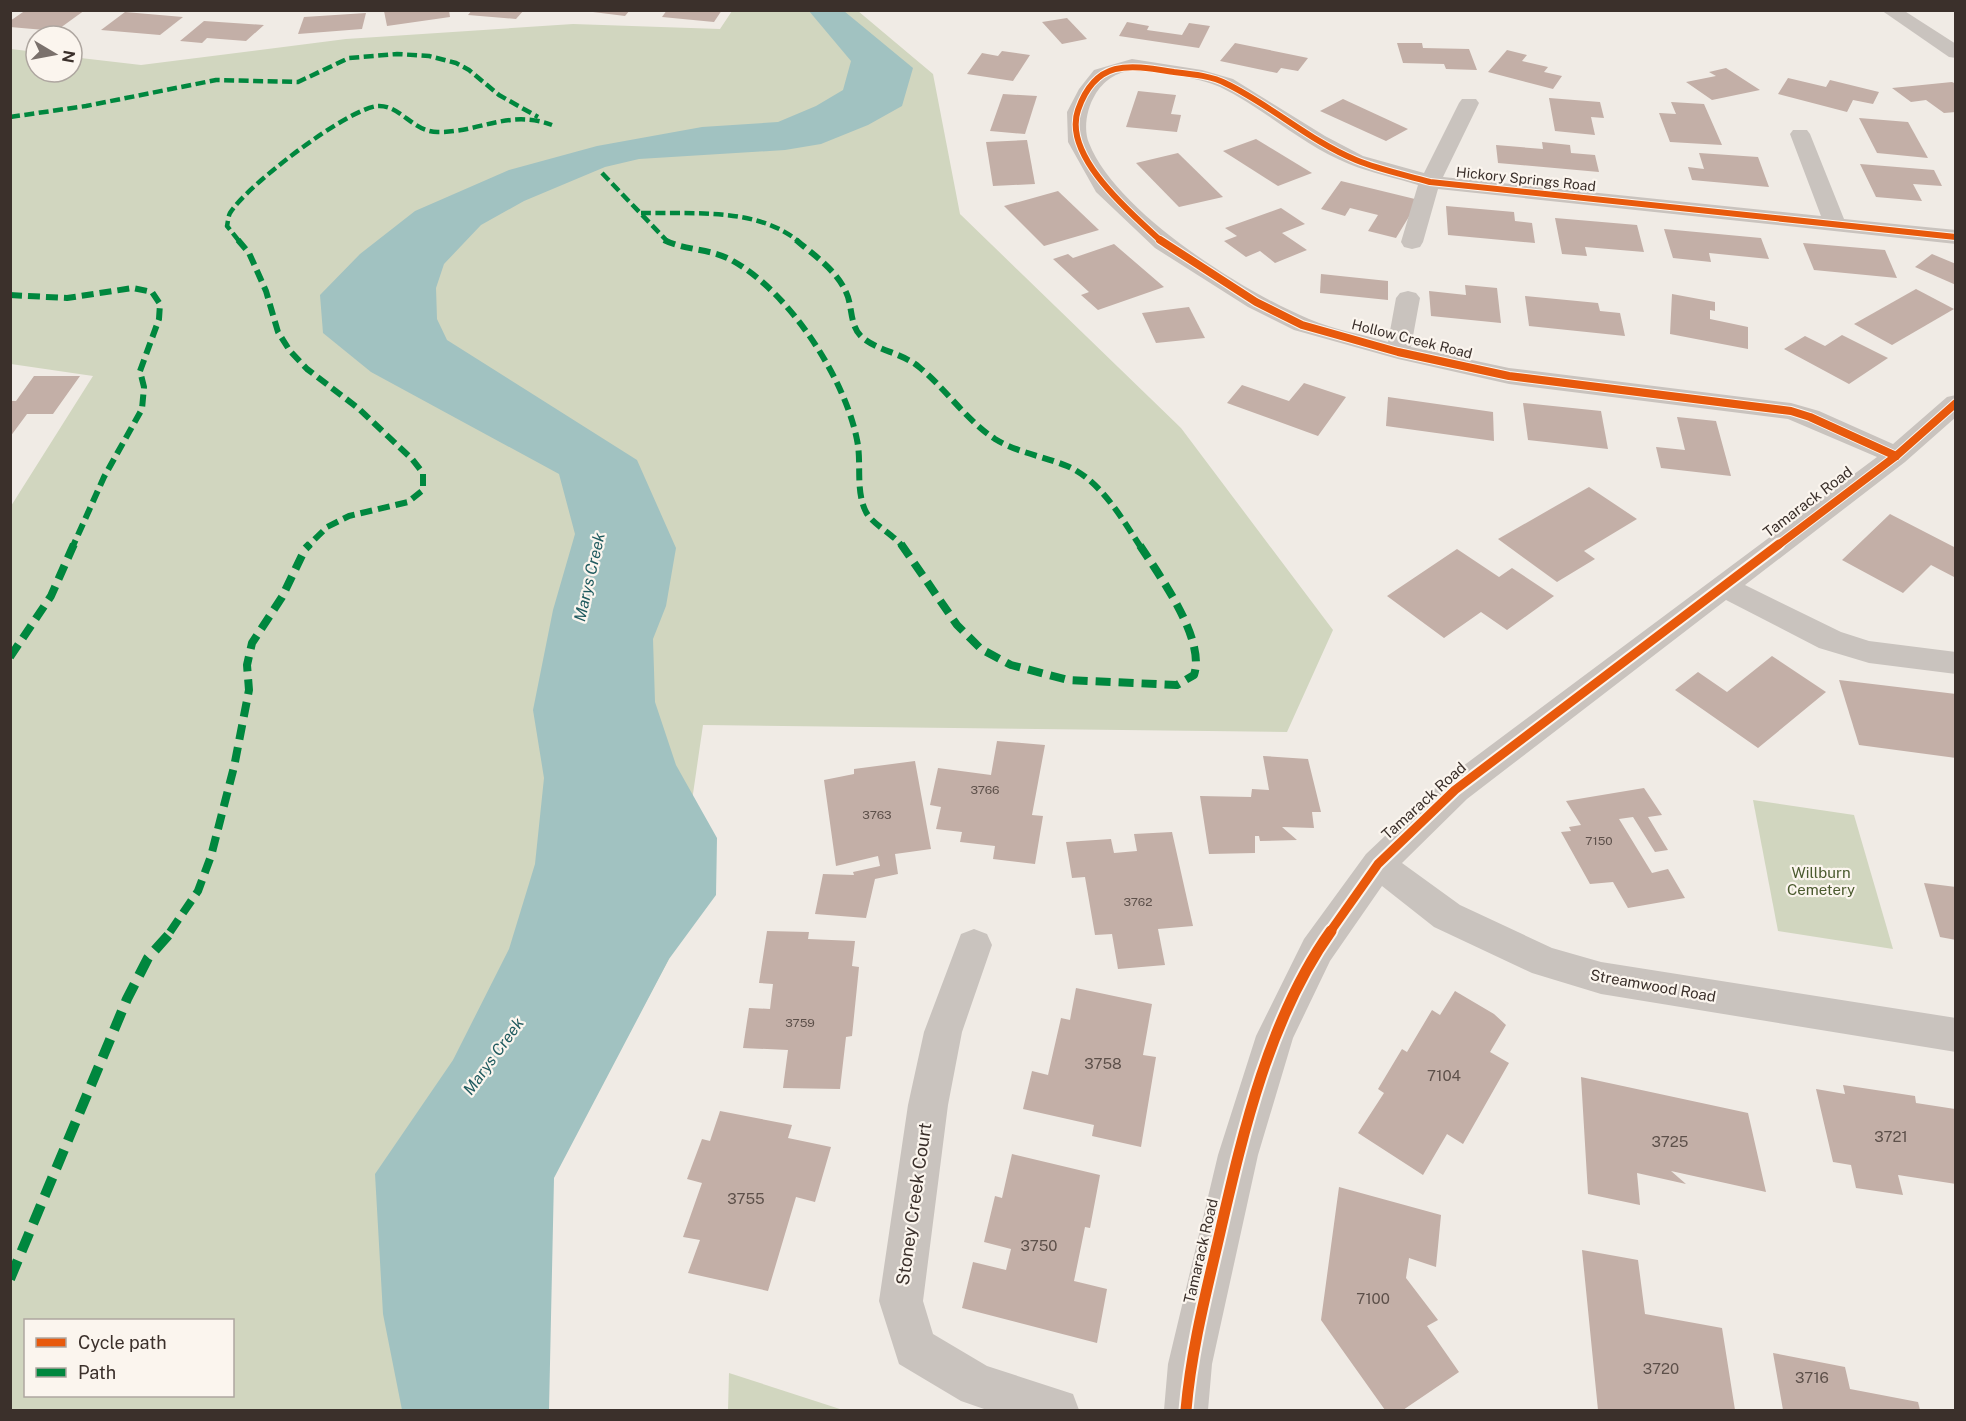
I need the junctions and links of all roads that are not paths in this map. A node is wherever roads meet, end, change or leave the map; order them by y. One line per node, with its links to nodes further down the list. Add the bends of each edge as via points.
1 (1890, 10): 2 (street)
2 (1956, 53)
3 (1119, 68): 6 (street, Hickory Springs Road, via 1150,67 1226,83 1356,160); 11 (street, Hollow Creek Road, via 1101,74 1077,112 1078,142 1104,187 1163,243 1256,302 1302,325)
4 (1469, 103): 6 (street)
5 (1800, 134): 7 (street)
6 (1430, 182): 7 (street, Hickory Springs Road); 9 (street)
7 (1835, 224): 8 (street, Hickory Springs Road)
8 (1956, 237)
9 (1412, 242)
10 (1408, 298): 11 (street)
11 (1398, 351): 13 (street, Hollow Creek Road, via 1509,376 1791,411)
12 (1956, 403): 13 (street, Tamarack Road)
13 (1896, 456): 14 (street, Tamarack Road)
14 (1722, 586): 15 (street, via 1830,640 1869,652); 16 (street, Tamarack Road, via 1455,790)
15 (1956, 663)
16 (1378, 864): 18 (street, Streamwood Road, via 1447,916 1545,962 1601,978); 20 (street, Tamarack Road, via 1317,950 1275,1036 1238,1155 1190,1364)
17 (974, 945): 19 (street, Stoney Creek Court, via 944,1032 928,1105 901,1301 915,1348 977,1385)
18 (1956, 1035)
19 (1057, 1410)
20 (1186, 1410)

